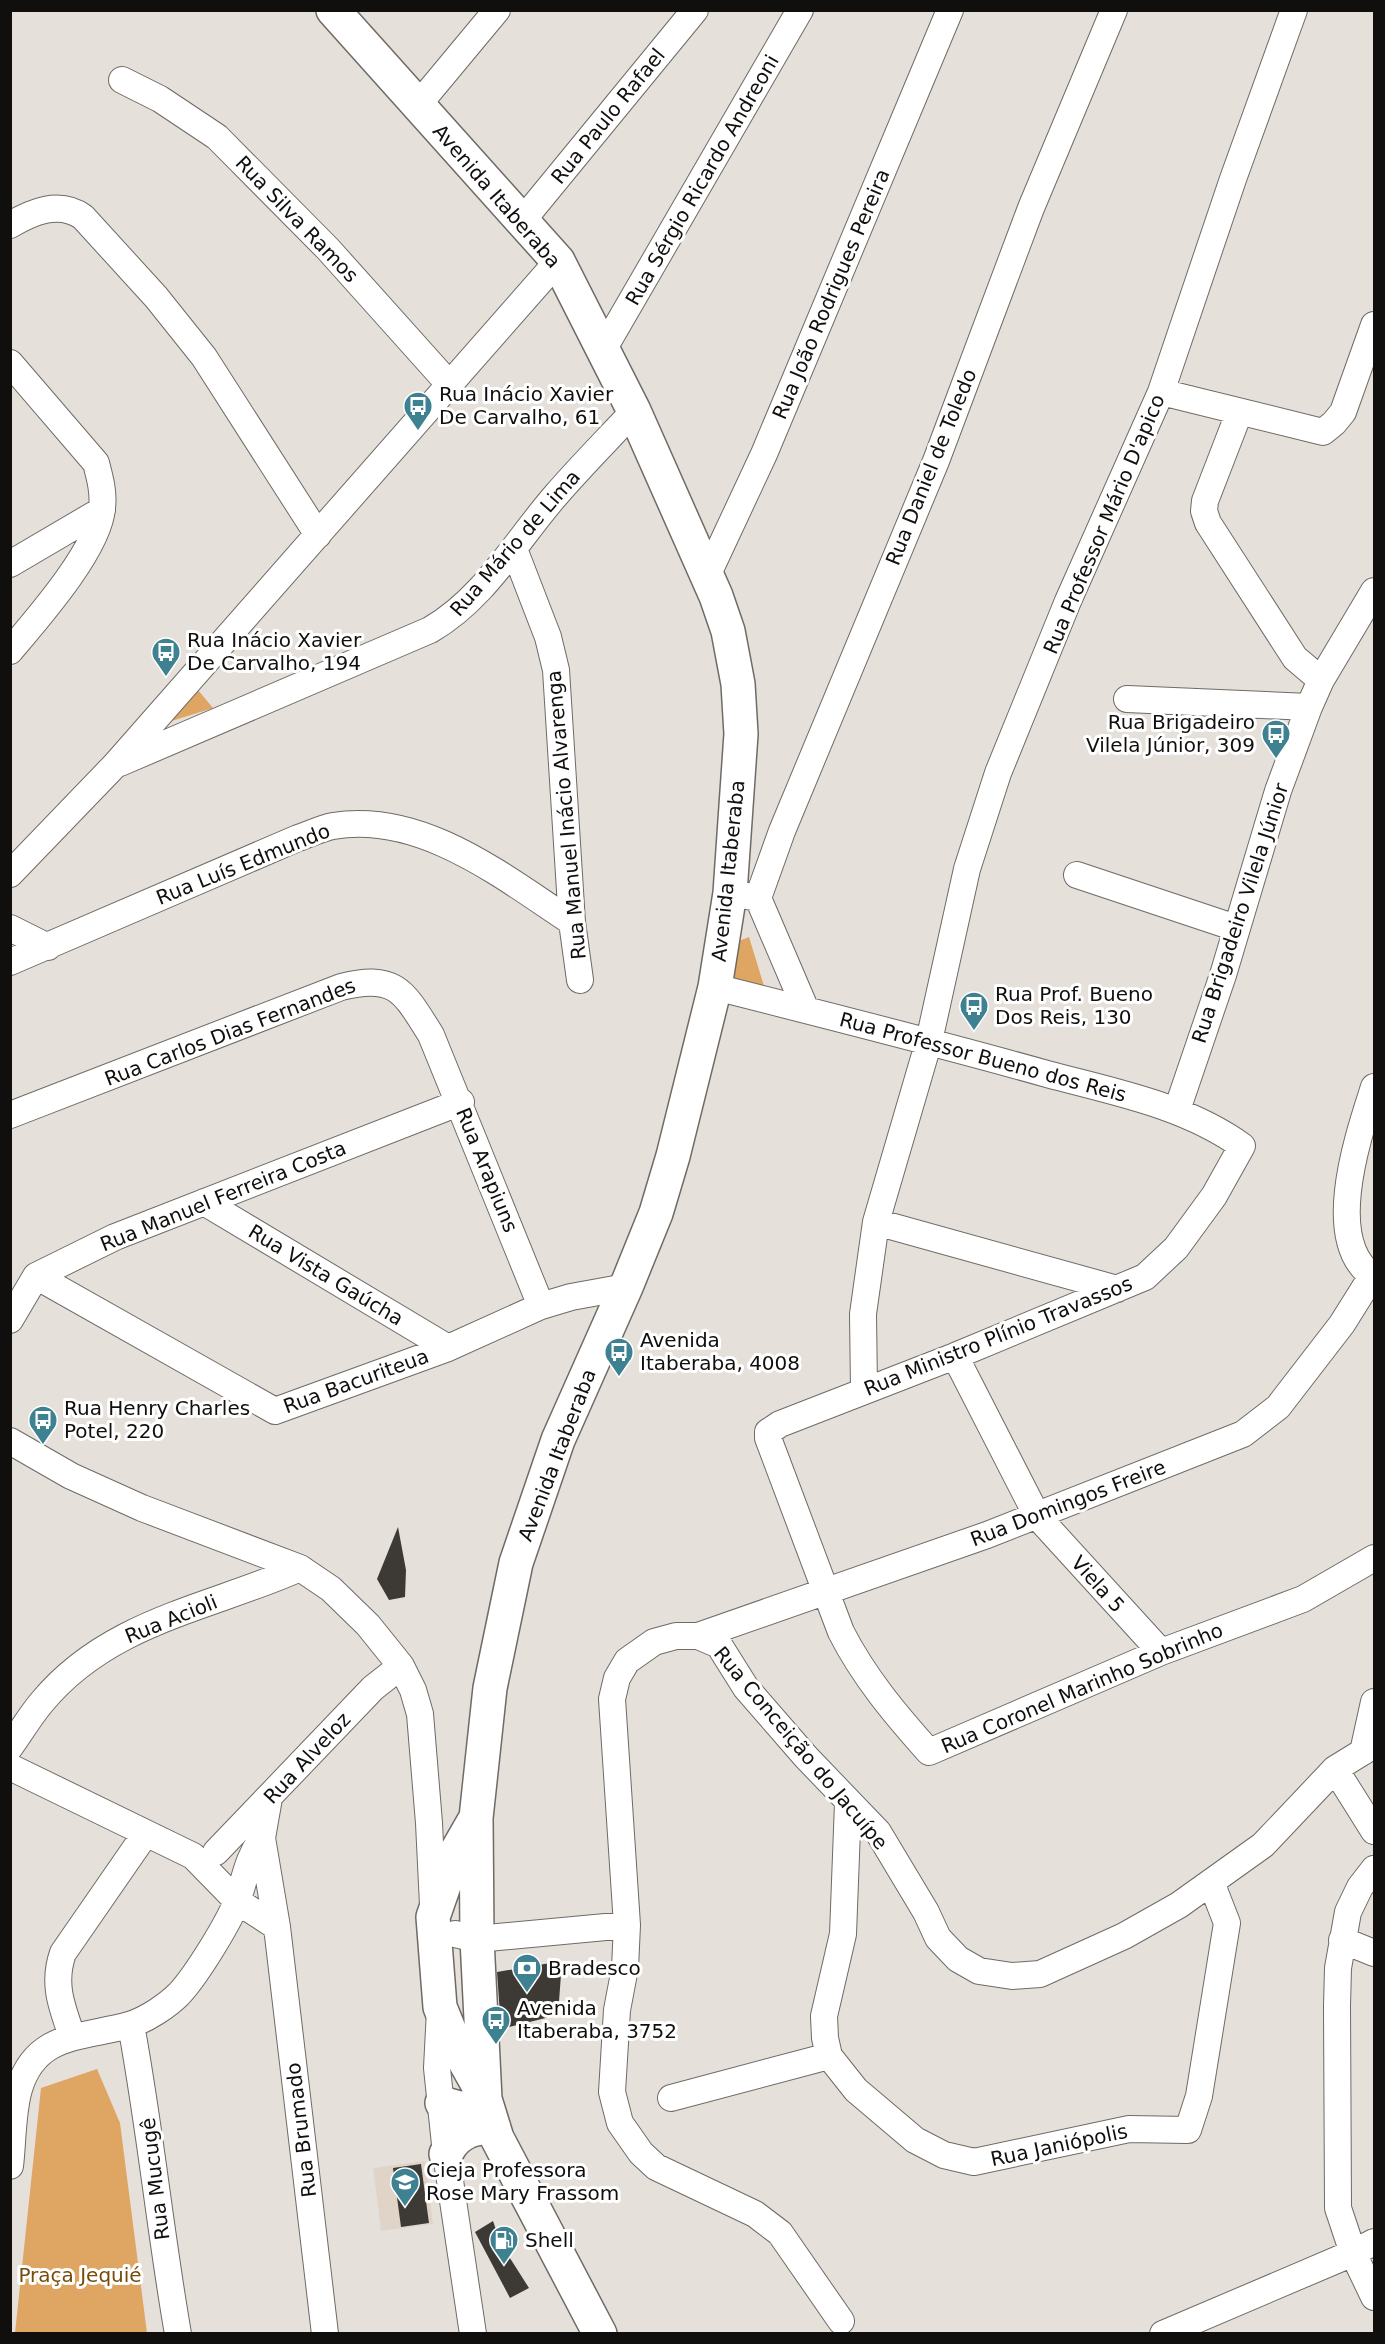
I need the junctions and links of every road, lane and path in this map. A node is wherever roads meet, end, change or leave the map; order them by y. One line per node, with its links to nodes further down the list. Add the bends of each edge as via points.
1 (333, 10): 9 (main road, Avenida Itaberaba)
2 (497, 10): 9 (street)
3 (695, 10): 10 (street, Rua Paulo Rafael)
4 (800, 10): 14 (street, Rua Sérgio Ricardo Andreoni)
5 (950, 10): 25 (street, Rua João Rodrigues Pereira, via 764,454)
6 (1114, 10): 34 (street, Rua Daniel de Toledo, via 1031,208 936,460 782,831)
7 (1294, 10): 18 (street, Rua Professor Mário D'apico)
8 (122, 80): 16 (street, Rua Silva Ramos, via 160,99 217,137 328,249)
9 (418, 105): 10 (main road, Avenida Itaberaba)
10 (522, 221): 12 (main road, Avenida Itaberaba)
11 (10, 225): 22 (street, via 34,210 63,209 83,217 204,357)
12 (558, 261): 14 (main road, Avenida Itaberaba); 16 (street)
13 (1374, 325): 20 (street, via 1343,411 1323,432)
14 (603, 350): 19 (main road, Avenida Itaberaba)
15 (10, 363): 17 (street)
16 (449, 384): 22 (street)
17 (21, 392): 21 (street, via 96,463)
18 (1161, 392): 20 (street); 44 (street, Rua Professor Mário D'apico, via 998,773 967,869)
19 (634, 411): 23 (street, Rua Mário de Lima, via 555,496); 25 (main road, Avenida Itaberaba)
20 (1239, 413): 28 (street, via 1204,511 1294,658)
21 (102, 510): 24 (street); 27 (street, via 88,548)
22 (318, 535): 31 (street)
23 (514, 549): 31 (street, Rua Mário de Lima, via 466,603 430,630); 35 (street, Rua Manuel Inácio Alvarenga, via 548,637 556,670)
24 (10, 564)
25 (707, 576): 34 (main road, Avenida Itaberaba, via 728,631 738,684)
26 (1374, 591): 28 (street, Rua Brigadeiro Vilela Júnior)
27 (10, 651)
28 (1321, 680): 30 (street, Rua Brigadeiro Vilela Júnior)
29 (1128, 699): 30 (street)
30 (1309, 707): 37 (street, Rua Brigadeiro Vilela Júnior, via 1278,791)
31 (115, 765): 32 (street)
32 (10, 874)
33 (1077, 875): 37 (street)
34 (744, 896): 41 (main road, Avenida Itaberaba); 42 (street)
35 (572, 922): 38 (street, Rua Luís Edmundo, via 463,852 421,834 372,826 333,826); 40 (street, Rua Manuel Inácio Alvarenga)
36 (10, 928): 38 (street)
37 (1236, 928): 47 (street, Rua Brigadeiro Vilela Júnior)
38 (48, 947): 39 (street, Rua Luís Edmundo)
39 (10, 962)
40 (580, 980)
41 (715, 987): 42 (street, Rua Professor Bueno dos Reis); 54 (main road, Avenida Itaberaba, via 674,1156)
42 (806, 1010): 44 (street, Rua Professor Bueno dos Reis)
43 (431, 1035): 46 (street, Rua Arapiuns); 48 (street, Rua Carlos Dias Fernandes, via 408,999 395,988 364,981)
44 (929, 1041): 47 (street, Rua Professor Bueno dos Reis); 51 (street, Rua Professor Mário D'apico)
45 (1374, 1087): 53 (street, via 1346,1189 1348,1231 1359,1260)
46 (460, 1102): 50 (street, Rua Manuel Ferreira Costa); 56 (street, Rua Arapiuns)
47 (1177, 1110): 49 (street, Rua Professor Bueno dos Reis)
48 (10, 1115)
49 (1242, 1146): 55 (street, Rua Ministro Plínio Travassos, via 1214,1196 1176,1248 1145,1277)
50 (204, 1202): 52 (street, Rua Manuel Ferreira Costa, via 115,1237); 58 (street, Rua Vista Gaúcha)
51 (876, 1222): 55 (street); 60 (street, Rua Professor Mário D'apico, via 863,1314)
52 (36, 1275): 57 (street); 58 (street, Rua Bacuriteua, via 275,1411)
53 (1373, 1276): 62 (street, Rua Domingos Freire, via 1342,1324 1278,1407 1243,1434)
54 (626, 1287): 56 (street, Rua Bacuriteua); 76 (main road, Avenida Itaberaba, via 558,1440 516,1563 490,1688)
55 (1117, 1289): 59 (street, Rua Ministro Plínio Travassos)
56 (542, 1306): 58 (street, Rua Bacuriteua)
57 (10, 1320)
58 (448, 1348)
59 (955, 1356): 60 (street, Rua Ministro Plínio Travassos); 62 (street, Viela 5)
60 (864, 1389): 65 (street, Rua Ministro Plínio Travassos, via 768,1432)
61 (10, 1442): 64 (street, via 71,1476 142,1508)
62 (1036, 1516): 65 (street, Rua Domingos Freire); 67 (street, Viela 5)
63 (1374, 1558): 67 (street, Rua Coronel Marinho Sobrinho, via 1303,1599)
64 (300, 1568): 68 (street, via 331,1589 368,1625); 70 (street, Rua Acioli, via 252,1589 148,1623 97,1652 41,1702)
65 (826, 1593): 66 (street, Rua Domingos Freire); 67 (street, Rua Coronel Marinho Sobrinho, via 857,1662 884,1701 929,1752)
66 (698, 1636): 75 (street, Rua Conceição do Jacuípe, via 719,1646 746,1688); 86 (street, Rua Conceição do Jacuípe, via 654,1642 627,1661 612,1699)
67 (1161, 1653)
68 (401, 1666): 74 (street, Rua Alveloz, via 373,1688); 77 (street, via 420,1714)
69 (1374, 1702): 71 (street)
70 (10, 1747)
71 (1369, 1749): 73 (street, Rua Conceição do Jacuípe)
72 (10, 1767): 79 (street)
73 (1335, 1769): 78 (street); 84 (street, Rua Conceição do Jacuípe, via 1263,1845)
74 (269, 1798): 80 (street, Rua Brumado); 81 (street, Rua Alveloz)
75 (848, 1803): 84 (street, Rua Conceição do Jacuípe, via 878,1832 938,1938 958,1959 979,1971 1012,1976 1040,1974 1125,1936); 94 (street, via 843,1934 824,2016)
76 (476, 1818): 83 (main road, Avenida Itaberaba); 88 (main road, Avenida Itaberaba)
77 (429, 1823): 83 (street); 88 (street)
78 (1374, 1831)
79 (146, 1833): 81 (street); 93 (street, via 63,1953 57,1970 58,1994)
80 (262, 1838): 81 (street); 85 (street, via 246,1867); 87 (street, Rua Brumado)
81 (205, 1854): 85 (street)
82 (1374, 1869): 89 (street, via 1348,1912)
83 (446, 1878): 88 (main road)
84 (1211, 1882): 94 (street, Rua Janiópolis, via 1227,1923 1199,2096 1188,2130 1129,2129 974,2162 944,2155 915,2140 856,2090)
85 (237, 1901): 87 (street); 92 (street, via 198,1970 178,1995)
86 (627, 1925): 88 (street); 102 (street, Rua Conceição do Jacuípe, via 612,2092 620,2123 656,2167 755,2214 780,2233)
87 (277, 1928): 105 (street, Rua Brumado)
88 (455, 1930): 91 (main road, Avenida Itaberaba); 97 (main road, Avenida Itaberaba)
89 (1342, 1940): 90 (street); 100 (street, via 1337,2006 1338,2208)
90 (1374, 1953)
91 (440, 2007): 96 (street, via 437,2068); 97 (main road, Avenida Itaberaba)
92 (131, 2025): 93 (street); 104 (street, Rua Mucugê)
93 (72, 2036): 99 (street, via 49,2046 30,2065 19,2089)
94 (829, 2056): 95 (street)
95 (671, 2098)
96 (441, 2103): 97 (main road); 98 (street)
97 (490, 2114): 98 (main road, via 476,2128 461,2134); 107 (main road, Avenida Itaberaba)
98 (446, 2154): 106 (street)
99 (10, 2166)
100 (1364, 2247): 101 (street); 103 (street)
101 (1374, 2297)
102 (841, 2321)
103 (1170, 2332)
104 (178, 2334)
105 (325, 2334)
106 (473, 2334)
107 (600, 2334)

